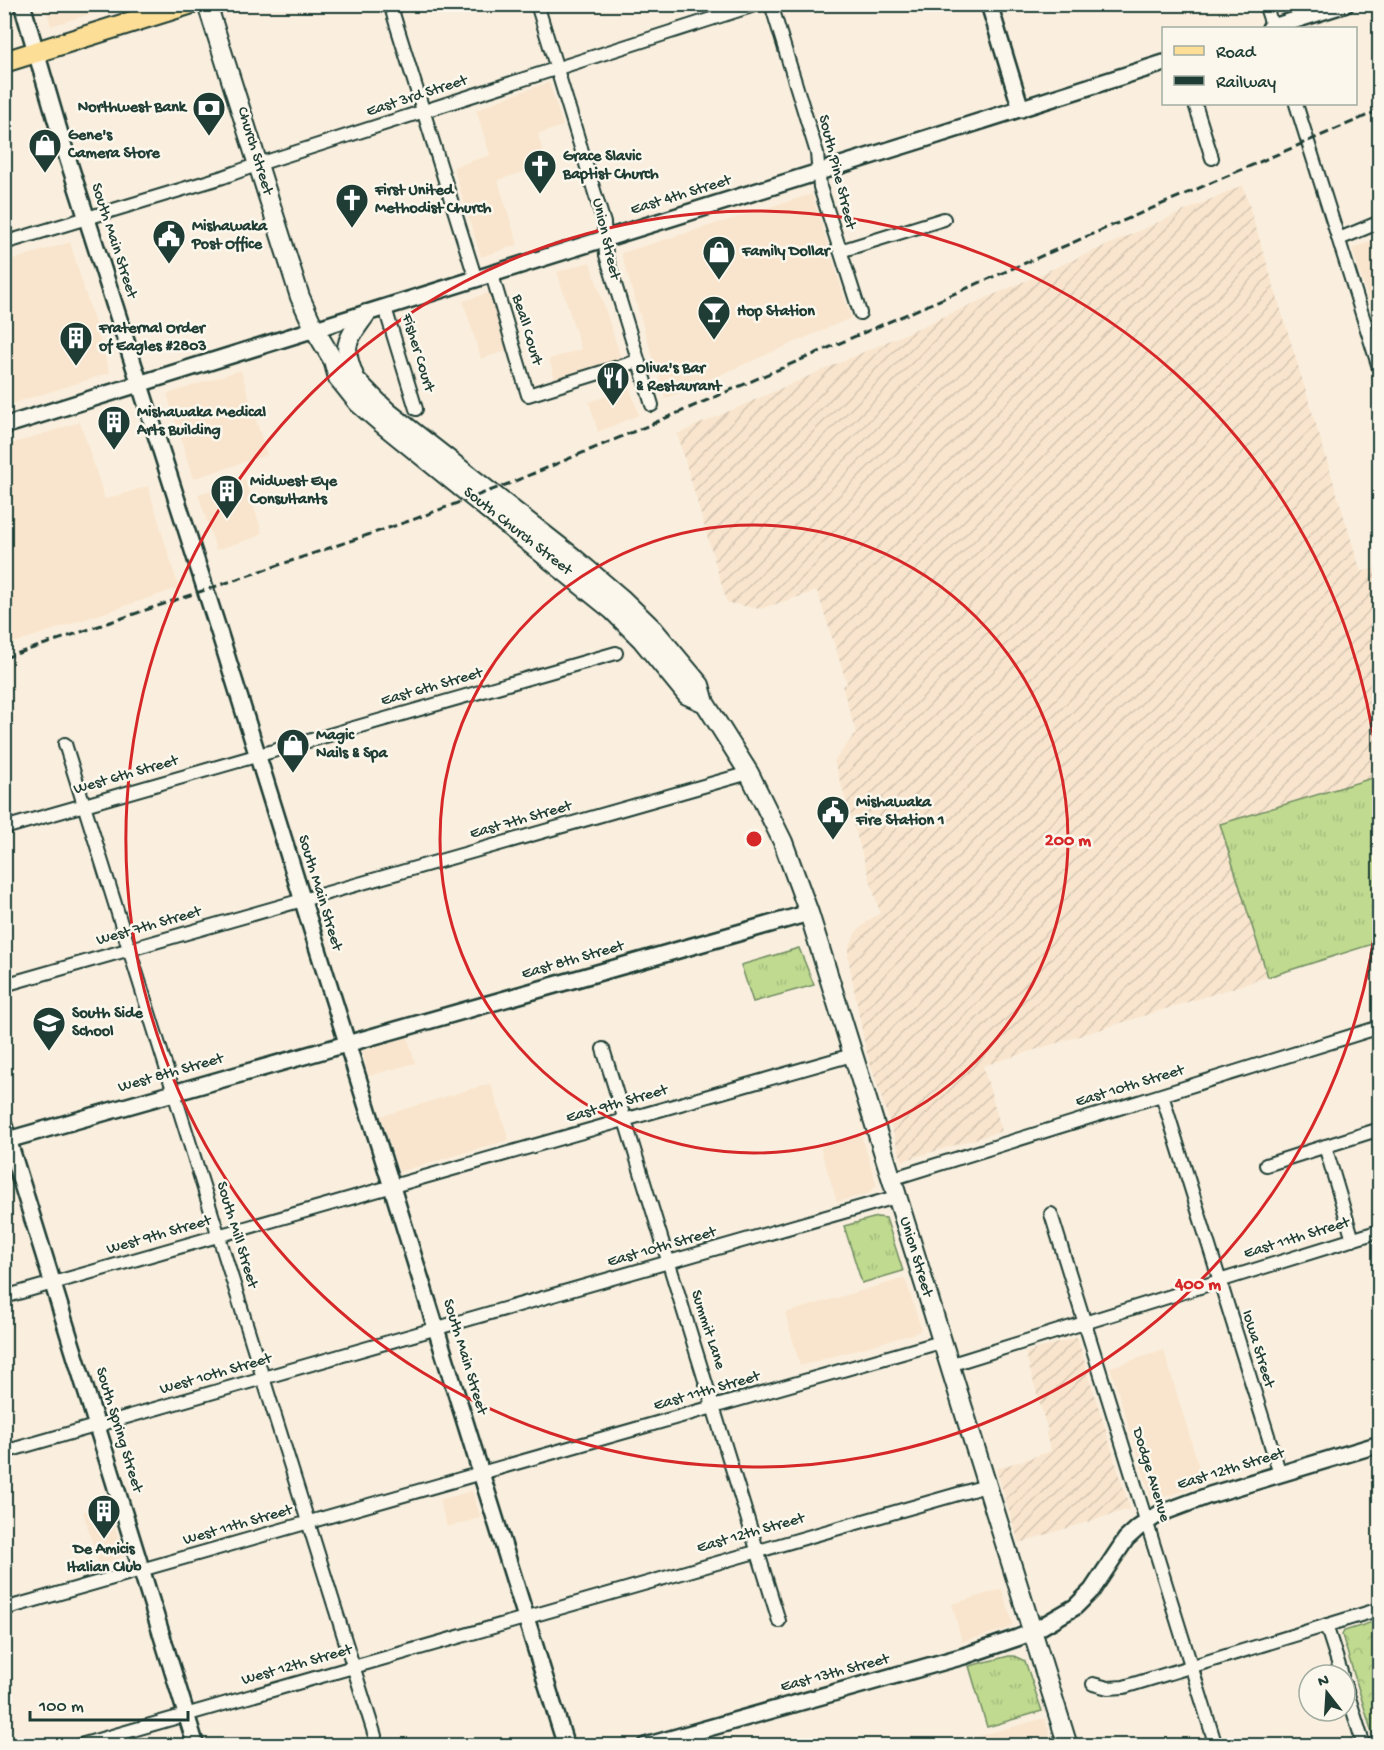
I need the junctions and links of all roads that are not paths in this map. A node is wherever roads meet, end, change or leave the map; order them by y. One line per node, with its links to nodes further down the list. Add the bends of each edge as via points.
1 (22, 4): 13 (street, South Main Street)
2 (189, 4): 13 (main road)
3 (207, 4): 22 (main road, Church Street)
4 (390, 4): 20 (street)
5 (537, 4): 16 (street, Union Street)
6 (758, 4): 16 (street, East 3rd Street)
7 (771, 4): 23 (street, South Pine Street, via 817,153)
8 (989, 4): 19 (street)
9 (1265, 4): 11 (street)
10 (1346, 4): 12 (street)
11 (1272, 27)
12 (1275, 27)
13 (36, 53): 14 (main road); 24 (street, South Main Street)
14 (4, 62)
15 (1162, 64): 19 (street, East 4th Street)
16 (557, 68): 20 (street, East 3rd Street); 27 (street, Union Street)
17 (1195, 105): 21 (street)
18 (1296, 105): 28 (street)
19 (1021, 109): 23 (street, East 4th Street)
20 (423, 112): 22 (street, East 3rd Street); 32 (street)
21 (1212, 158)
22 (259, 164): 24 (street, East 3rd Street); 36 (main road, Church Street, via 291,272)
23 (819, 172): 27 (street, East 4th Street); 30 (street, South Pine Street)
24 (86, 218): 29 (street, East 3rd Street); 41 (street, South Main Street)
25 (944, 219): 30 (street)
26 (1380, 222): 28 (street)
27 (606, 239): 31 (street, East 4th Street); 38 (street, Union Street, via 606,255)
28 (1339, 239): 39 (street)
29 (4, 243)
30 (840, 252): 34 (street, South Pine Street)
31 (492, 275): 32 (street, East 4th Street); 38 (street, Beall Court, via 528,395)
32 (476, 280): 33 (street, East 4th Street)
33 (385, 308): 35 (street, East 4th Street); 43 (street, Fisher Court)
34 (860, 313)
35 (366, 314): 36 (street, East 4th Street); 40 (main road, via 346,347)
36 (315, 330): 37 (main road, South Church Street); 41 (street, East 4th Street)
37 (333, 360): 40 (main road, South Church Street); 46 (main road, South Church Street, via 338,378 358,403 592,591 642,640 687,695)
38 (638, 361): 42 (street, Union Street)
39 (1380, 370)
40 (356, 380): 46 (main road, South Church Street, via 389,413 621,598 654,630 699,686)
41 (140, 384): 44 (street, East 4th Street); 48 (street, South Main Street)
42 (652, 405)
43 (416, 409)
44 (4, 426)
45 (616, 653): 48 (street, East 6th Street)
46 (705, 703): 49 (main road, South Church Street)
47 (65, 744): 50 (street, South Mill Street)
48 (258, 756): 50 (street, West 6th Street); 52 (street, South Main Street)
49 (749, 773): 52 (street, East 7th Street); 53 (main road, Union Street, via 783,842)
50 (84, 805): 51 (street, West 6th Street); 54 (street, South Mill Street)
51 (4, 828)
52 (302, 901): 54 (street, West 7th Street); 57 (street, South Main Street)
53 (808, 913): 57 (street, East 8th Street); 59 (main road, Union Street)
54 (129, 951): 55 (street, West 7th Street); 60 (street, South Mill Street)
55 (4, 985)
56 (1380, 1027): 61 (street, East 10th Street)
57 (347, 1043): 60 (street, West 8th Street); 68 (street, South Main Street)
58 (603, 1049): 62 (street, Summit Lane)
59 (852, 1055): 62 (street, East 9th Street); 67 (main road, Union Street)
60 (175, 1092): 64 (street, West 8th Street); 72 (street, South Mill Street)
61 (1162, 1095): 67 (street, East 10th Street); 75 (street, Iowa Street)
62 (626, 1121): 68 (street, East 9th Street); 74 (street, Summit Lane)
63 (1380, 1129): 65 (street)
64 (6, 1135): 76 (street, South Spring Street)
65 (1325, 1146): 66 (street); 73 (street)
66 (1266, 1165)
67 (891, 1179): 69 (main road, Union Street)
68 (391, 1186): 72 (street, West 9th Street); 79 (street, South Main Street)
69 (896, 1197): 74 (street, East 10th Street); 80 (main road, Union Street)
70 (1051, 1214): 78 (street, Dodge Avenue)
71 (1380, 1232): 73 (street, East 11th Street)
72 (219, 1236): 76 (street, West 9th Street); 82 (street, South Mill Street)
73 (1353, 1240): 75 (street, East 11th Street)
74 (669, 1263): 79 (street, East 10th Street); 83 (street, Summit Lane)
75 (1218, 1280): 78 (street, East 11th Street); 88 (street, Iowa Street)
76 (54, 1282): 77 (street, West 9th Street); 84 (street, South Spring Street)
77 (4, 1297)
78 (1085, 1323): 81 (street, East 11th Street); 90 (street, Dodge Avenue)
79 (436, 1330): 82 (street, West 10th Street); 87 (street, South Main Street)
80 (942, 1342): 81 (main road, Union Street); 83 (street, East 11th Street)
81 (949, 1365): 89 (main road, Union Street)
82 (263, 1379): 84 (street, West 10th Street); 91 (street, South Mill Street)
83 (714, 1407): 87 (street, East 11th Street); 92 (street, Summit Lane)
84 (98, 1426): 86 (street, West 10th Street); 93 (street, South Spring Street)
85 (1380, 1444): 88 (street, East 12th Street)
86 (4, 1452)
87 (481, 1474): 91 (street, West 11th Street); 96 (street, South Main Street)
88 (1280, 1474): 90 (street, East 12th Street, via 1176,1506)
89 (986, 1486): 92 (street, East 12th Street); 99 (main road, Union Street)
90 (1147, 1521): 99 (street, East 12th Street, via 1118,1549 1085,1598); 102 (street, Dodge Avenue)
91 (308, 1523): 93 (street, West 11th Street); 101 (street, South Mill Street)
92 (759, 1550): 96 (street, East 12th Street); 97 (street, Summit Lane)
93 (142, 1570): 94 (street, West 11th Street); 104 (street, South Spring Street)
94 (4, 1609)
95 (1380, 1609): 98 (street)
96 (526, 1618): 101 (street, West 12th Street); 109 (street, South Main Street)
97 (779, 1621)
98 (1326, 1625): 100 (street); 102 (street)
99 (1032, 1632): 110 (street, East 13th Street, via 964,1656); 111 (main road, Union Street)
100 (1338, 1663)
101 (353, 1666): 104 (street, West 12th Street); 106 (street, South Mill Street)
102 (1192, 1667): 103 (street, via 1124,1687); 112 (street, Dodge Avenue)
103 (1093, 1684)
104 (186, 1715): 107 (street, West 12th Street); 108 (street, South Spring Street)
105 (1357, 1723): 113 (street)
106 (375, 1736)
107 (77, 1746)
108 (196, 1746)
109 (566, 1746)
110 (645, 1746)
111 (1068, 1746)
112 (1216, 1746)
113 (1364, 1746)

